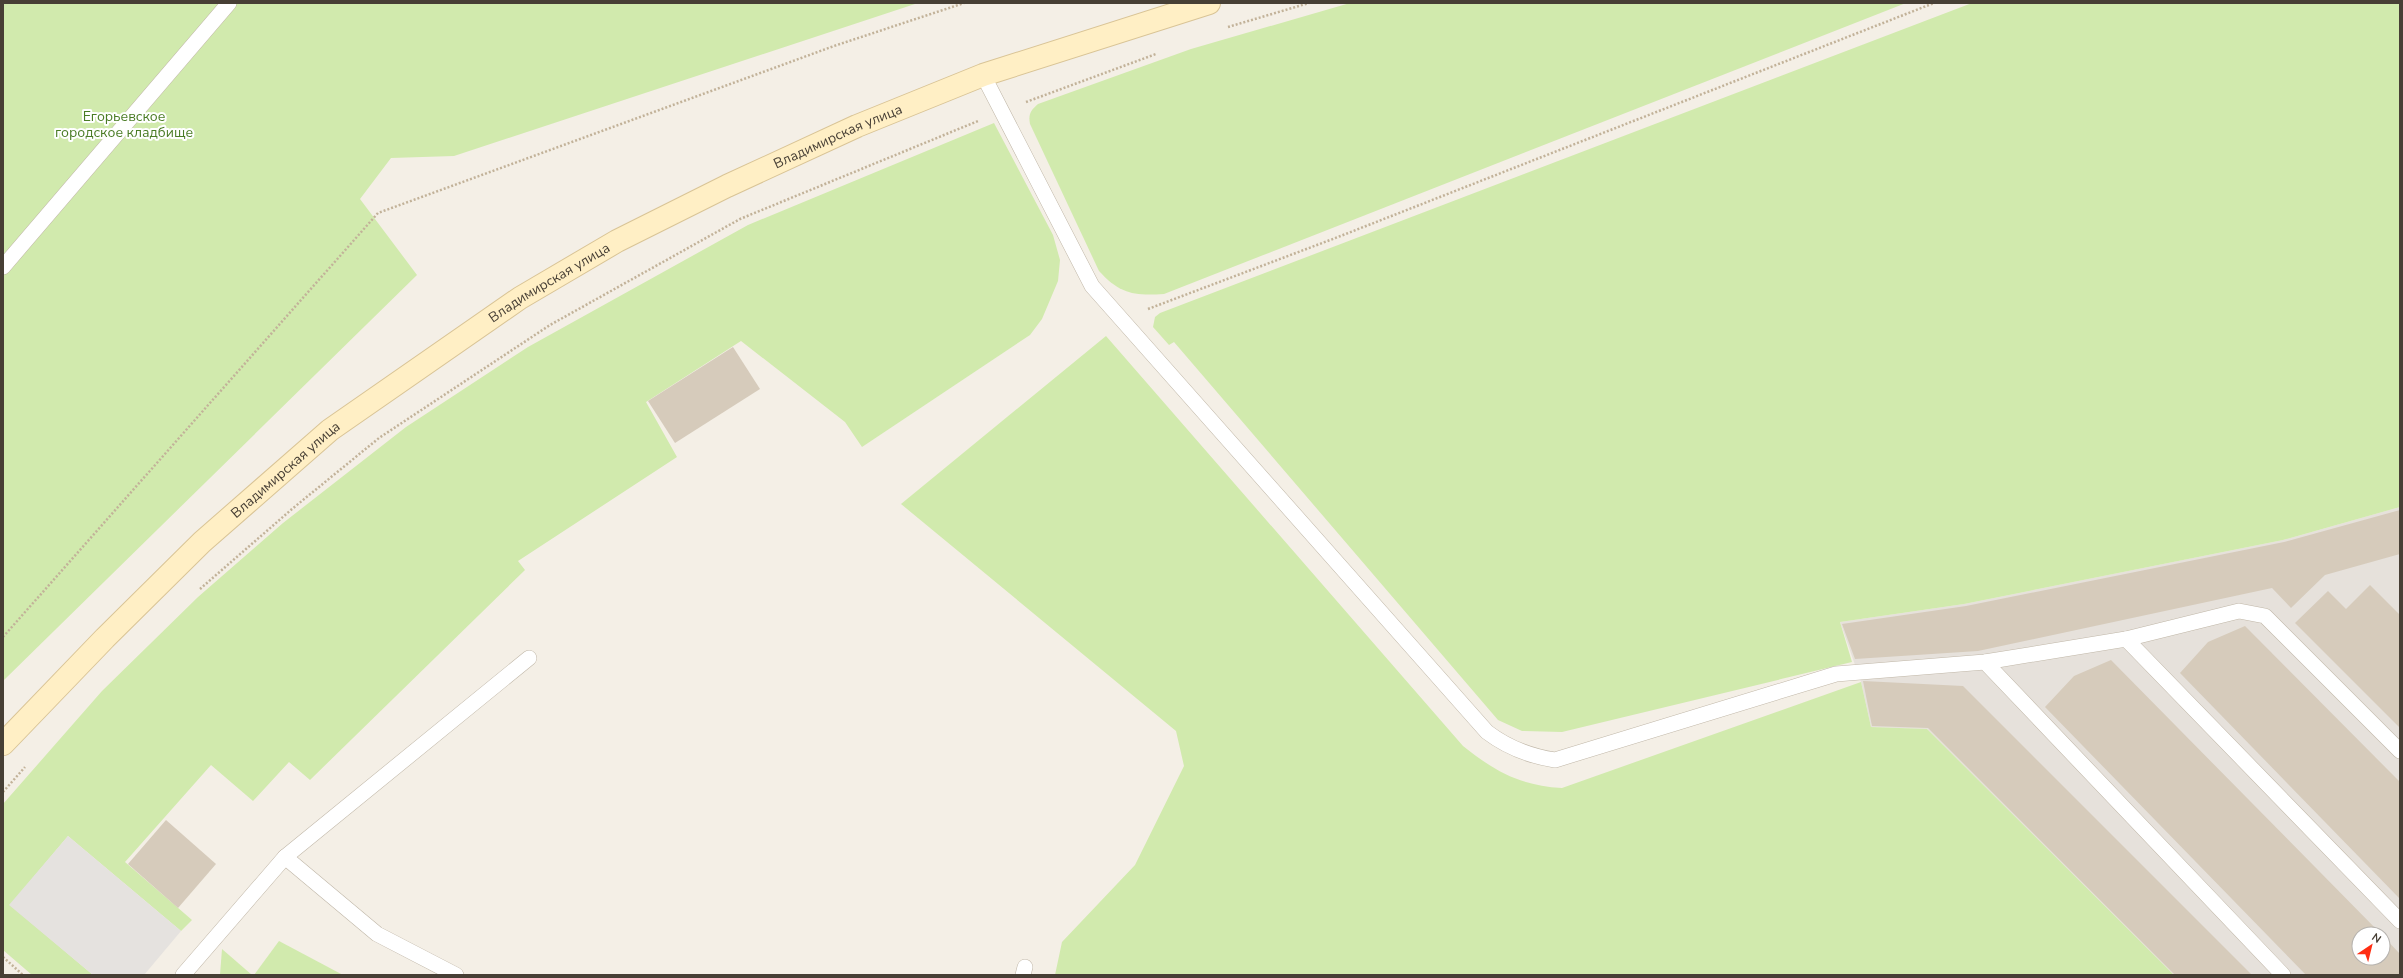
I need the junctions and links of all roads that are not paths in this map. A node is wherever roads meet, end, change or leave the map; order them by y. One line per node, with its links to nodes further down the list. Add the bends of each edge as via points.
1 (229, 3): 4 (lane)
2 (1209, 3): 3 (street, Владимирская улица)
3 (984, 76): 7 (lane, via 1092,286 1487,732 1502,743 1535,757 1555,760 1836,674); 8 (street, Владимирская улица, via 857,126 727,186 617,241 520,298 330,430 202,542)
4 (3, 267)
5 (2126, 639): 7 (lane); 9 (lane, via 2239,611 2265,616); 11 (lane)
6 (529, 658): 10 (lane)
7 (1985, 662): 14 (lane)
8 (3, 744)
9 (2400, 751)
10 (285, 857): 12 (lane); 13 (lane, via 377,934)
11 (2400, 921)
12 (183, 975)
13 (456, 975)
14 (2283, 975)

